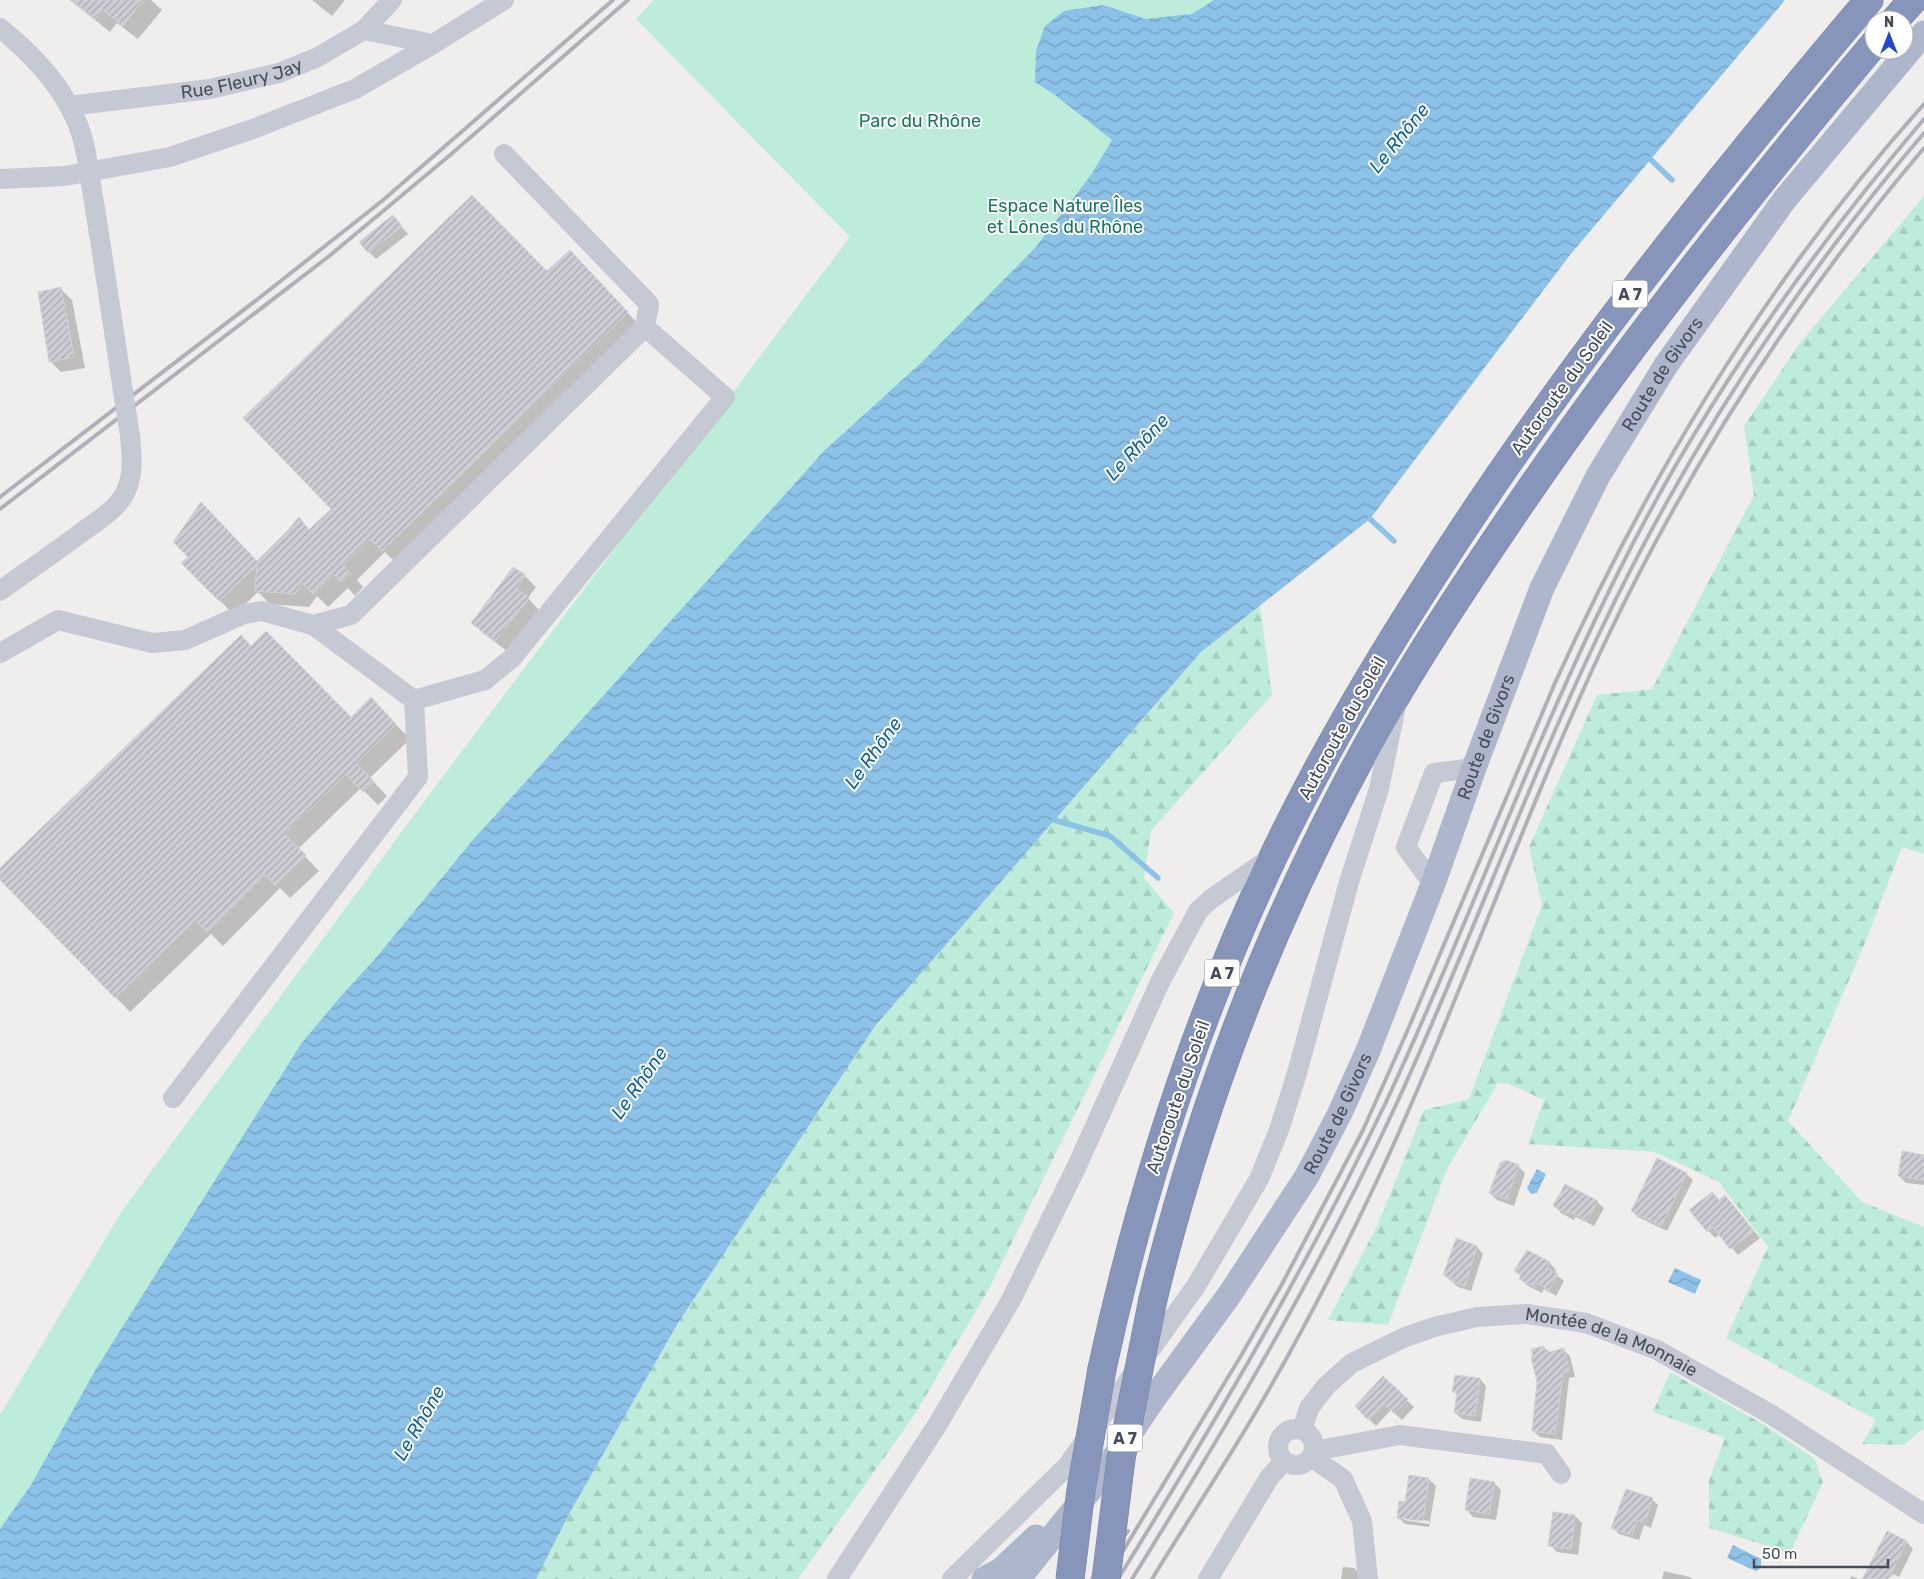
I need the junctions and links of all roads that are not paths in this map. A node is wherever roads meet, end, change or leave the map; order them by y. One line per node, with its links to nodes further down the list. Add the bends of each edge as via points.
1 (392, 0): 7 (street, Rue Fleury Jay)
2 (504, 0): 9 (street)
3 (1869, 0): 21 (highway, Autoroute du Soleil / A 7, via 1669,244 1536,422 1459,534 1381,657)
4 (1913, 0): 5 (highway)
5 (1904, 10)
6 (0, 28): 11 (street, via 51,79)
7 (364, 30): 9 (street); 11 (street, Rue Fleury Jay, via 318,57 279,73 210,90)
8 (1924, 33): 20 (main road, Route de Givors, via 1785,199 1666,364 1598,476 1542,588)
9 (434, 44): 13 (street, via 356,89 170,157 65,176)
10 (1864, 56): 18 (highway, Autoroute du Soleil / A 7, via 1768,171 1612,373 1503,528)
11 (69, 106): 15 (street, bridge, via 79,125 86,153 130,436 132,471 117,504)
12 (504, 154): 14 (street, via 649,304)
13 (0, 179)
14 (645, 327): 16 (street, via 351,615); 19 (street, via 725,397 512,658 486,680)
15 (0, 591)
16 (313, 625): 17 (street, via 262,611 244,614 185,640 152,644 58,620); 19 (street)
17 (0, 653)
18 (1400, 689): 31 (street, via 1379,789 1354,865 1297,1073 1259,1179 1196,1286 1067,1466); 35 (highway, Autoroute du Soleil / A 7, bridge, via 1333,810 1275,933 1202,1125 1152,1299 1121,1459)
19 (414, 700): 23 (street, via 418,777)
20 (1474, 768): 22 (main road, Route de Givors); 22 (street, via 1434,773 1406,847)
21 (1273, 856): 30 (street, via 1198,911 1160,982 1012,1300 936,1427); 34 (highway, Autoroute du Soleil / A 7, bridge, via 1218,983 1151,1176 1102,1369 1081,1490)
22 (1433, 884): 27 (main road, Route de Givors, via 1367,1053 1307,1176 1230,1294)
23 (173, 1098)
24 (1302, 1430): 25 (street, via 1312,1439); 26 (street, via 1289,1431 1281,1437 1278,1446); 29 (street, Montée de la Monnaie, via 1309,1408 1327,1385 1352,1363 1434,1327 1477,1318 1527,1314 1586,1323 1657,1350 1772,1415)
25 (1312, 1454): 26 (street, via 1303,1464); 28 (street, via 1400,1434 1547,1454); 37 (street, via 1343,1479 1362,1521)
26 (1284, 1461): 36 (street, via 1269,1478)
27 (1103, 1474): 32 (main road, Route de Givors, via 1001,1570); 33 (main road, Route de Givors)
28 (1561, 1474)
29 (1924, 1514)
30 (837, 1579)
31 (952, 1579)
32 (984, 1579)
33 (1018, 1579)
34 (1070, 1579)
35 (1106, 1579)
36 (1208, 1579)
37 (1368, 1579)

